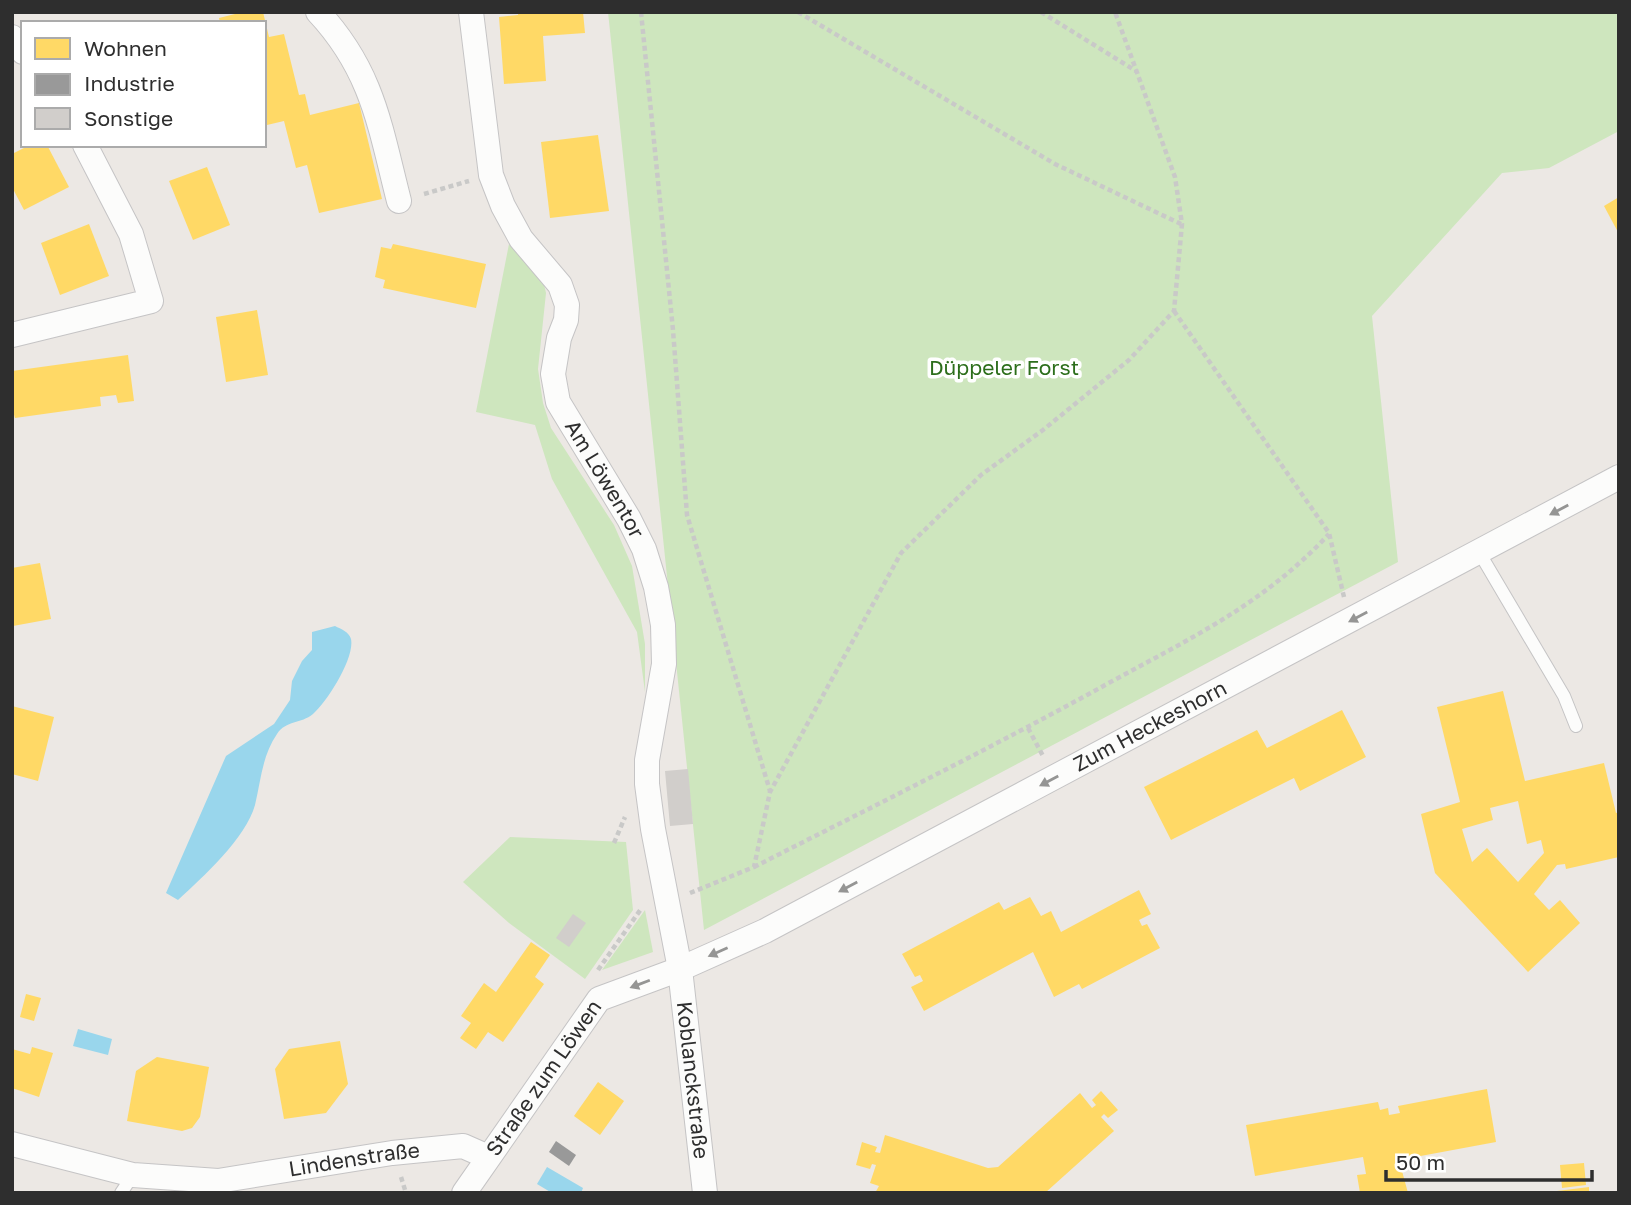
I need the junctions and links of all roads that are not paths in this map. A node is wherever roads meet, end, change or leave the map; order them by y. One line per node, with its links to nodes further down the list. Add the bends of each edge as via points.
1 (318, 12): 4 (street, via 355,61 372,94)
2 (471, 12): 9 (street, Am Löwentor, via 491,175 521,239 560,285 567,305 553,374 558,402 629,519 656,587 664,664 647,784)
3 (86, 147): 5 (street, via 131,234 150,302)
4 (399, 201)
5 (12, 335)
6 (1619, 477): 7 (street, Zum Heckeshorn, one-way to 7)
7 (1479, 552): 8 (lane, via 1564,696); 9 (street, Zum Heckeshorn, one-way to 9, via 765,931)
8 (1576, 726)
9 (680, 969): 11 (street, Straße zum Löwen, one-way to 11, via 599,999); 14 (street, Koblanckstraße)
10 (12, 1144): 12 (street, Lindenstraße)
11 (488, 1157): 12 (street, Lindenstraße, via 463,1146 218,1181); 13 (street, Straße zum Löwen)
12 (127, 1184)
13 (464, 1193)
14 (705, 1193)

